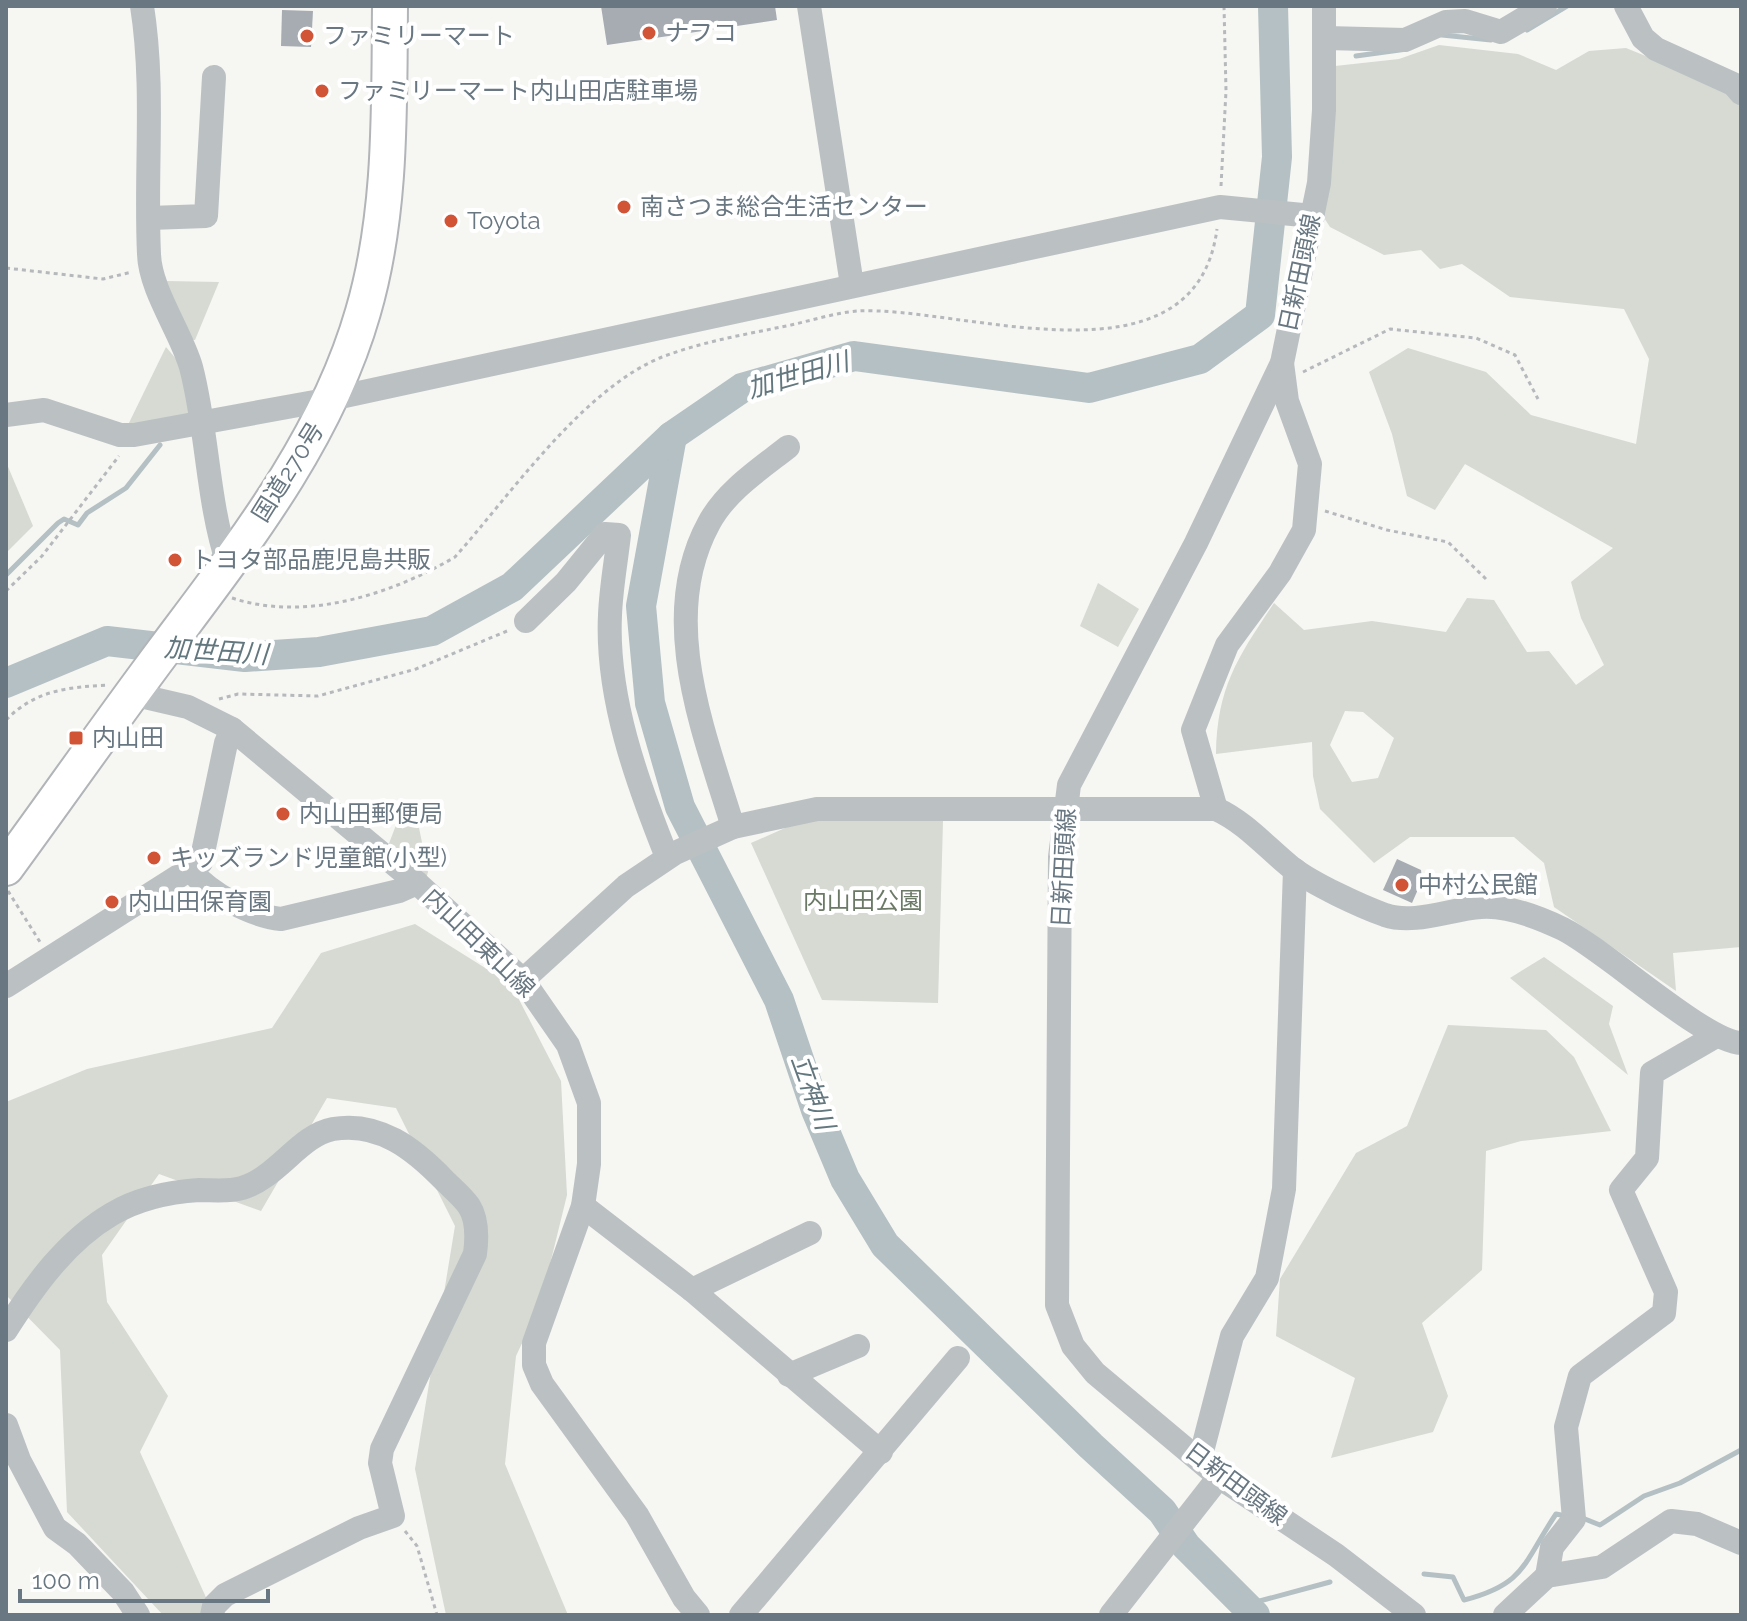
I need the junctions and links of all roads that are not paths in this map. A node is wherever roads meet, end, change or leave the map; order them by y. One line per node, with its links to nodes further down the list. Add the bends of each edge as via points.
1 (142, 6): 11 (street, via 152,117)
2 (390, 6): 14 (highway, 国道270号, via 381,226 364,310)
3 (809, 6): 12 (street)
4 (1324, 6): 7 (street, 日新田頭線)
5 (1545, 6): 7 (street, via 1501,32 1465,21 1446,22 1405,40)
6 (1626, 6): 9 (street, via 1643,38 1656,49 1733,84)
7 (1326, 38): 10 (street, 日新田頭線, via 1323,124)
8 (214, 77): 11 (street, via 206,216)
9 (1741, 93)
10 (1308, 215): 12 (street, via 1223,207); 13 (street, 日新田頭線)
11 (150, 218): 16 (street, via 151,268 190,363)
12 (852, 285): 14 (street)
13 (1282, 374): 22 (street, 日新田頭線, via 1069,785); 23 (street, via 1310,464 1304,530 1292,556 1227,645 1193,730)
14 (331, 399): 16 (street); 18 (highway, 国道270号, via 289,475)
15 (6, 415): 16 (street, via 44,410 120,435)
16 (204, 423): 18 (street, via 216,516)
17 (788, 447): 24 (street, via 736,489 709,522 693,563 687,646)
18 (213, 584): 20 (highway, 国道270号)
19 (526, 621): 25 (street, via 605,534 619,535 610,616 612,660 644,799)
20 (128, 686): 21 (street, 内山田東山線); 26 (highway, 国道270号)
21 (232, 729): 28 (street, via 201,862); 29 (street, 内山田東山線)
22 (1065, 807): 23 (street); 24 (street, via 817,809); 43 (street, 日新田頭線, via 1060,857 1059,1313 1073,1346 1095,1373)
23 (1216, 809): 27 (street)
24 (726, 830): 25 (street)
25 (671, 855): 30 (street, via 626,886)
26 (6, 868)
27 (1295, 870): 32 (street, via 1385,915 1408,919 1484,907 1533,916 1591,946); 43 (street, via 1284,1189 1267,1278 1232,1336)
28 (191, 871): 29 (street, via 204,886 266,918 281,919); 31 (street)
29 (417, 883): 30 (street, 内山田東山線)
30 (523, 980): 34 (street, 内山田東山線, via 582,1075 591,1132)
31 (6, 986)
32 (1716, 1036): 33 (street); 46 (street, via 1652,1073 1647,1158 1621,1190 1666,1292 1664,1313 1580,1376 1566,1427 1574,1519 1552,1547)
33 (1741, 1043)
34 (583, 1206): 36 (street); 49 (street, 内山田東山線, via 534,1343 534,1365)
35 (810, 1233): 36 (street)
36 (692, 1290): 40 (street)
37 (6, 1330): 48 (street, via 54,1264 112,1214 166,1193 240,1190 267,1178 312,1139 332,1129 382,1132 422,1158 470,1207 477,1236 466,1273 382,1449 380,1463 393,1516 225,1595)
38 (858, 1346): 40 (street)
39 (958, 1358): 42 (street)
40 (789, 1375): 42 (street)
41 (6, 1425): 47 (street, via 55,1528 86,1553)
42 (881, 1452): 50 (street)
43 (1200, 1459): 44 (street, 日新田頭線)
44 (1213, 1486): 51 (street); 52 (street, 日新田頭線, via 1336,1555)
45 (1741, 1543): 46 (street, via 1697,1524 1671,1521 1602,1567)
46 (1547, 1576): 53 (street)
47 (138, 1615)
48 (212, 1615)
49 (698, 1615)
50 (741, 1615)
51 (1111, 1615)
52 (1414, 1615)
53 (1505, 1615)

